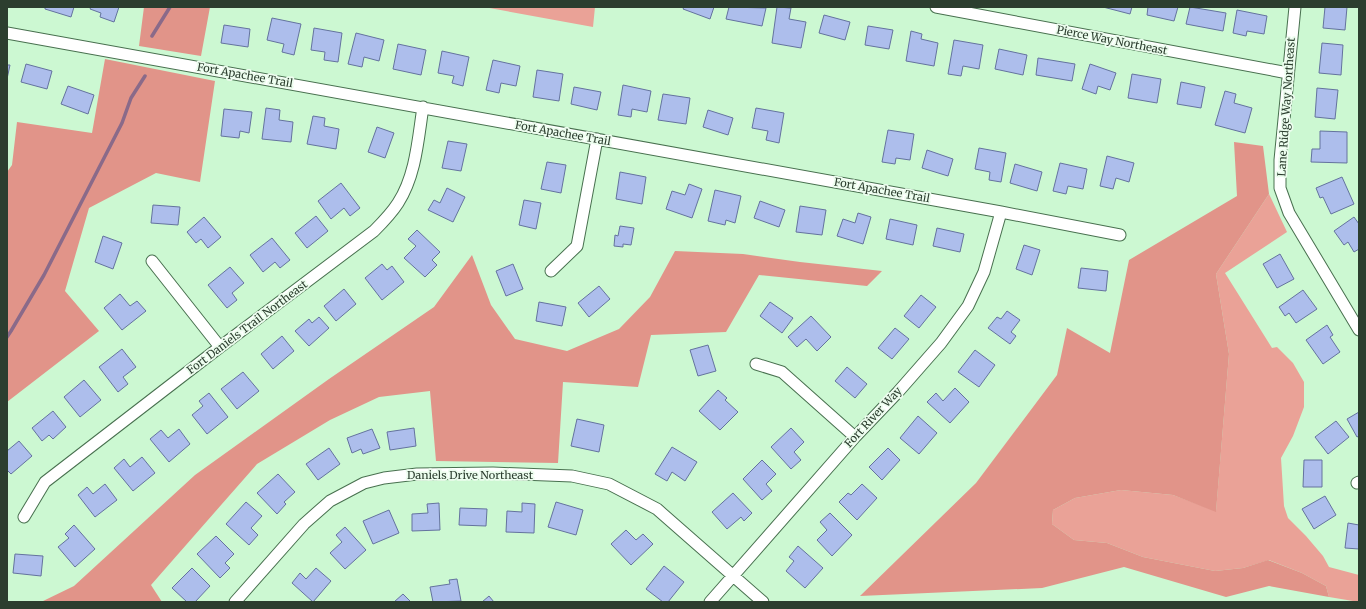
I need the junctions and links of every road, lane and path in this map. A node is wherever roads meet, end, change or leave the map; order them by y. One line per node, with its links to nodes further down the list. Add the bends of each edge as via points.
1 (936, 7): 4 (street, Pierce Way Northeast)
2 (1295, 7): 4 (street, Lane Ridge Way Northeast)
3 (7, 33): 5 (street, Fort Apachee Trail)
4 (1288, 73): 11 (street, Lane Ridge Way Northeast, via 1280,188 1289,213)
5 (423, 107): 6 (street, Fort Apachee Trail); 12 (street, Fort Daniels Trail Northeast, via 411,173 399,201 389,216 374,231)
6 (597, 139): 7 (street, Fort Apachee Trail); 10 (street, via 577,246)
7 (1001, 212): 8 (street, Fort Apachee Trail); 14 (street, Fort River Way, via 984,272 968,306 941,343)
8 (1120, 235)
9 (152, 261): 12 (street)
10 (551, 271)
11 (1359, 329)
12 (220, 347): 15 (street, Fort Daniels Trail Northeast, via 45,482)
13 (756, 364): 14 (street, via 782,372)
14 (854, 437): 16 (street, Fort River Way)
15 (24, 517)
16 (732, 574): 17 (street, Daniels Drive Northeast, via 657,510 609,484 572,476 417,474 364,483 330,501 304,524); 18 (street, Fort River Way); 19 (street, Daniels Drive Northeast)
17 (236, 602)
18 (710, 602)
19 (763, 602)

